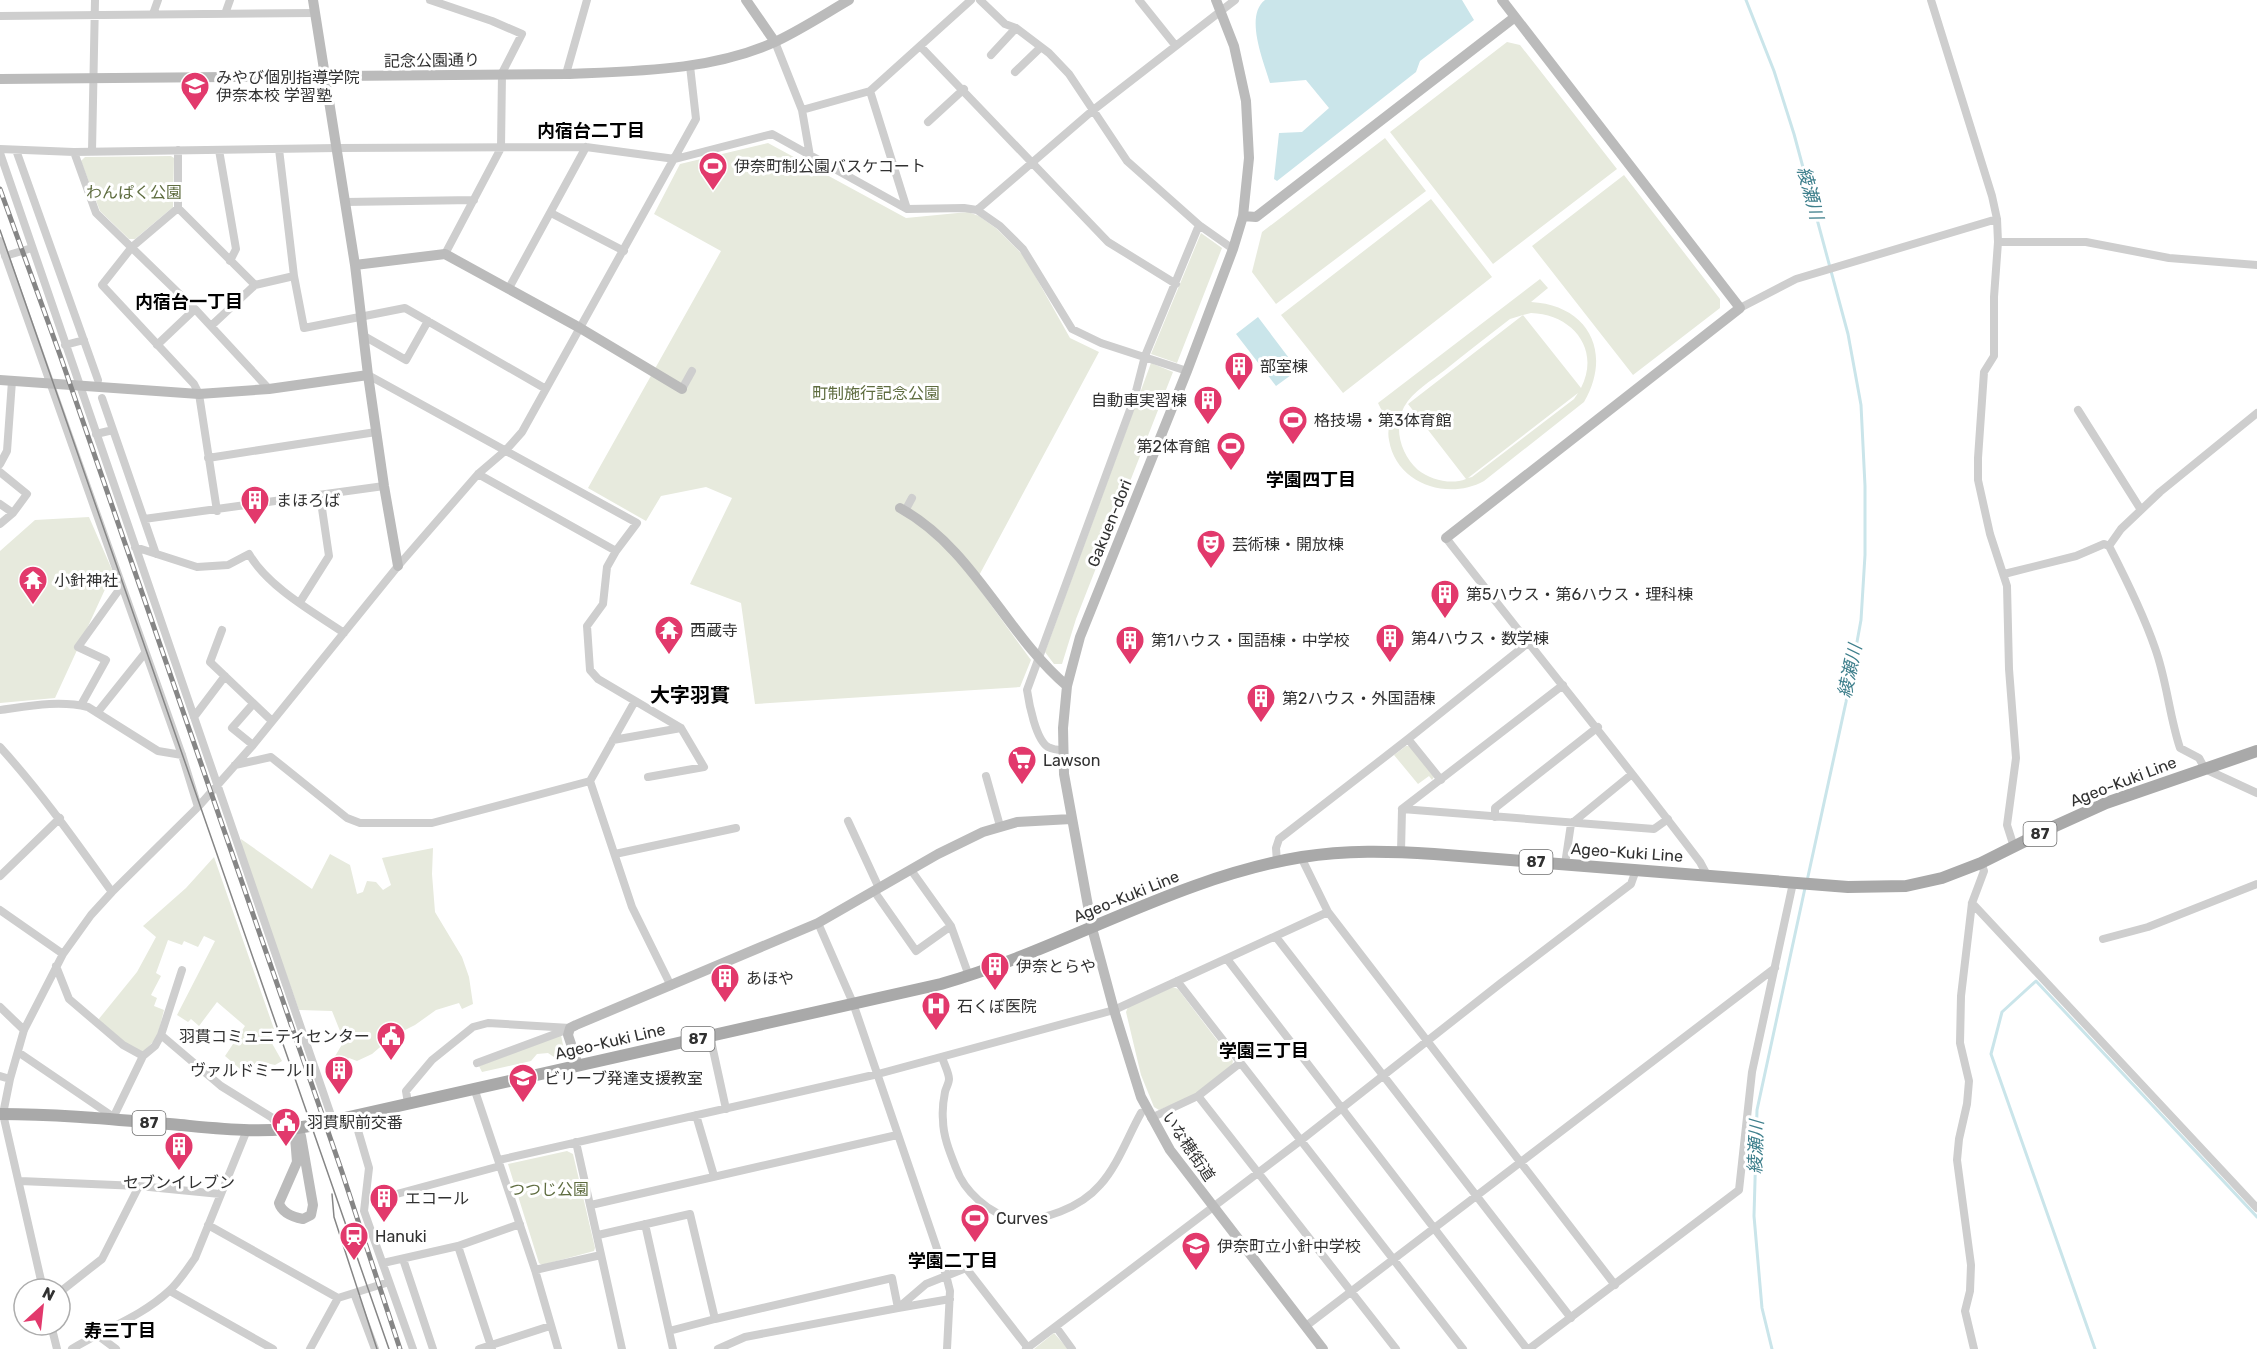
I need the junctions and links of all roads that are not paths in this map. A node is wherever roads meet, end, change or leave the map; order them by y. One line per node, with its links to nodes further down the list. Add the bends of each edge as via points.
1 (95, 0): 19 (street)
2 (158, 0): 17 (street)
3 (230, 0): 18 (street)
4 (313, 0): 16 (street)
5 (430, 0): 30 (street, via 522,34)
6 (586, 0): 31 (street)
7 (849, 0): 23 (street, 記念公園通り)
8 (971, 0): 25 (street)
9 (980, 0): 22 (street, via 1005,24)
10 (1139, 0): 24 (street)
11 (1234, 0): 15 (street)
12 (1502, 0): 21 (street)
13 (1931, 0): 61 (street)
14 (750, 1): 23 (street)
15 (1219, 5): 24 (street); 60 (street, Gakuen-dori, via 1234,46 1246,101 1249,159)
16 (315, 13): 18 (street); 32 (street)
17 (153, 14): 18 (street); 19 (street)
18 (225, 14)
19 (95, 15): 20 (street); 33 (street)
20 (0, 16)
21 (1515, 17): 60 (street, via 1256,217); 78 (street)
22 (1016, 28): 26 (street); 27 (street)
23 (775, 42): 28 (street, 記念公園通り); 37 (street)
24 (1175, 45): 38 (street)
25 (920, 46): 35 (street); 36 (street)
26 (1041, 47): 29 (street); 38 (street, via 1069,74)
27 (991, 55)
28 (690, 66): 31 (street, 記念公園通り); 51 (street, via 696,119)
29 (1015, 72)
30 (502, 73): 31 (street, 記念公園通り); 32 (street, 記念公園通り); 42 (street)
31 (566, 74)
32 (325, 77): 33 (street, 記念公園通り); 41 (street)
33 (95, 78): 34 (street, 記念公園通り); 48 (street)
34 (0, 80)
35 (964, 89): 39 (street); 52 (street)
36 (870, 91): 37 (street); 57 (street)
37 (802, 110): 50 (street)
38 (1092, 111): 52 (street); 62 (street, via 1127,161)
39 (928, 122)
40 (586, 147): 42 (street); 51 (street); 59 (street)
41 (337, 148): 42 (street); 43 (street); 55 (street)
42 (501, 148): 54 (street)
43 (279, 149): 46 (street); 74 (street)
44 (16, 150): 47 (street); 49 (street); 85 (street)
45 (178, 150): 46 (street); 48 (street); 56 (street)
46 (219, 150): 71 (street, via 236,249)
47 (0, 151): 53 (street)
48 (92, 151): 49 (street)
49 (74, 152): 65 (street, via 96,213)
50 (810, 156): 51 (street, via 772,134); 57 (street)
51 (675, 159): 68 (street)
52 (1033, 162): 58 (street); 75 (street, via 1108,242)
53 (2, 166): 66 (street)
54 (474, 200): 55 (street); 69 (street)
55 (345, 202): 72 (street)
56 (178, 208): 65 (street); 71 (street)
57 (907, 209): 58 (street)
58 (977, 210): 88 (street, via 1023,249 1072,329 1101,344)
59 (551, 213): 68 (street); 77 (street)
60 (1243, 216): 67 (street, Gakuen-dori)
61 (1997, 219): 64 (street); 78 (street, via 1796,279)
62 (1199, 225): 67 (street); 75 (street)
63 (0, 242): 70 (street)
64 (1998, 242): 73 (street, via 2086,242 2169,258); 129 (street, via 1994,356 1984,372 1978,480)
65 (132, 247): 79 (street); 87 (street, via 102,285)
66 (32, 248): 70 (street); 86 (street)
67 (1233, 249): 90 (street, Gakuen-dori)
68 (624, 251): 83 (street)
69 (445, 254): 72 (street); 77 (street)
70 (5, 256): 95 (street)
71 (230, 261): 76 (street)
72 (355, 265): 80 (street)
73 (2257, 265)
74 (294, 276): 76 (street); 80 (street, via 304,328)
75 (1176, 284): 88 (street)
76 (255, 285): 82 (street)
77 (509, 288): 83 (street)
78 (1740, 308): 123 (street)
79 (195, 309): 82 (street); 87 (street)
80 (362, 317): 81 (street, via 405,308); 84 (street)
81 (428, 321): 84 (street, via 406,360); 99 (street)
82 (211, 326): 98 (street)
83 (580, 328): 97 (street); 99 (street)
84 (364, 336): 91 (street)
85 (84, 340): 86 (street); 93 (street)
86 (65, 345): 96 (street)
87 (157, 345): 100 (street)
88 (1145, 356): 90 (street); 136 (street, via 1134,399)
89 (692, 371): 97 (street)
90 (1187, 371): 139 (street, Gakuen-dori, via 1089,613)
91 (368, 375): 98 (street); 105 (street); 108 (street)
92 (0, 380): 94 (street)
93 (98, 380)
94 (12, 381): 95 (street); 107 (street)
95 (50, 384): 96 (street); 130 (street)
96 (79, 386): 100 (street); 106 (street)
97 (682, 388)
98 (270, 389): 100 (street)
99 (546, 389): 108 (street, via 522,432)
100 (199, 394): 109 (street)
101 (102, 398): 104 (street)
102 (2078, 410): 118 (street)
103 (2257, 413): 118 (street)
104 (113, 430): 106 (street); 121 (street)
105 (376, 432): 109 (street); 113 (street)
106 (96, 434): 125 (street)
107 (4, 450): 110 (street)
108 (506, 450): 112 (street); 126 (street, via 637,523)
109 (208, 458): 119 (street)
110 (0, 464)
111 (0, 472): 120 (street, via 27,494)
112 (478, 474): 126 (street); 128 (street)
113 (384, 486): 114 (street); 128 (street)
114 (320, 495): 119 (street); 131 (street, via 329,556)
115 (912, 498): 117 (street)
116 (0, 504): 120 (street)
117 (902, 510): 136 (street, via 927,525 971,568)
118 (2141, 510): 124 (street)
119 (217, 511): 121 (street)
120 (14, 513): 122 (street)
121 (144, 519): 127 (street)
122 (0, 524)
123 (1446, 538): 134 (street)
124 (2109, 546): 129 (street, via 2104,544 2076,556); 157 (street, via 2156,648 2180,748 2199,758)
125 (135, 547): 127 (street); 145 (street)
126 (616, 551): 140 (street, via 607,567 603,604 586,626 590,670)
127 (156, 554): 131 (street, via 197,567 228,565 249,554 258,569)
128 (398, 566): 133 (street)
129 (2004, 573): 175 (street, via 2016,758 2007,825)
130 (122, 586): 135 (street); 142 (street, via 78,647 106,660)
131 (300, 602): 133 (street)
132 (222, 630): 137 (street, via 210,662)
133 (344, 633): 146 (street)
134 (1528, 643): 138 (street); 150 (street)
135 (145, 653): 144 (street); 155 (street)
136 (1038, 658): 139 (street); 153 (street, via 1027,690 1030,709 1040,738 1048,747)
137 (225, 676): 141 (street); 145 (street)
138 (1563, 685): 147 (street); 161 (street)
139 (1067, 686): 153 (street, Gakuen-dori)
140 (635, 701): 148 (street); 149 (street)
141 (253, 704): 146 (street); 151 (street, via 232,728)
142 (81, 705): 143 (street, via 62,703); 144 (street)
143 (0, 710)
144 (97, 713): 155 (street, via 158,751)
145 (194, 717): 163 (street)
146 (272, 721): 151 (street)
147 (1598, 727): 158 (street); 167 (street, via 1495,808)
148 (681, 728): 149 (street); 160 (street, via 704,767)
149 (613, 740): 162 (street)
150 (1408, 740): 161 (street); 179 (street, via 1279,839)
151 (253, 745): 156 (street)
152 (0, 747): 168 (street)
153 (1062, 750): 169 (street, Gakuen-dori)
154 (2257, 751): 157 (main road, Ageo-Kuki Line / 87)
155 (182, 755): 165 (street)
156 (235, 765): 162 (street, via 271,757 347,818 360,823 432,823); 163 (street)
157 (2205, 769): 164 (street); 175 (main road, Ageo-Kuki Line / 87, via 2106,803)
158 (1632, 774): 170 (street); 172 (street)
159 (986, 776): 173 (street)
160 (648, 777)
161 (1441, 780): 166 (street)
162 (590, 781): 177 (street)
163 (218, 785): 165 (street); 235 (street)
164 (2257, 793)
165 (198, 807): 189 (street)
166 (1402, 809): 167 (street); 176 (street)
167 (1495, 817): 172 (street)
168 (60, 818): 185 (street); 189 (street)
169 (1071, 819): 173 (street, via 1036,819); 195 (street, Gakuen-dori)
170 (1668, 819): 172 (street, via 1654,829); 184 (street)
171 (848, 821): 188 (street)
172 (1571, 824): 181 (street)
173 (1000, 826): 182 (street)
174 (736, 828): 177 (street)
175 (2014, 847): 180 (main road, Ageo-Kuki Line / 87)
176 (1401, 852): 178 (main road, Ageo-Kuki Line / 87); 181 (main road, Ageo-Kuki Line / 87)
177 (615, 854): 205 (street, via 632,907)
178 (1301, 858): 179 (main road, Ageo-Kuki Line / 87); 192 (street)
179 (1277, 862): 195 (main road, Ageo-Kuki Line / 87, via 1193,887)
180 (1981, 863): 186 (main road, Ageo-Kuki Line / 87, via 1906,886); 190 (street, via 1983,871)
181 (1565, 864): 183 (main road, Ageo-Kuki Line / 87)
182 (911, 870): 188 (street); 194 (street)
183 (1636, 870): 184 (main road, Ageo-Kuki Line / 87); 213 (street, via 1631,884)
184 (1707, 875): 186 (main road, Ageo-Kuki Line / 87)
185 (0, 876)
186 (1794, 883): 201 (street)
187 (2257, 884): 197 (street, via 2148,927)
188 (877, 889): 193 (street); 194 (street, via 916,951)
189 (112, 892): 198 (street)
190 (1972, 903): 255 (street); 305 (street, via 1959,1025 1969,1081 1957,1160 1971,1265 1965,1311)
191 (0, 910): 198 (street)
192 (1328, 912): 196 (street); 213 (street)
193 (818, 923): 205 (street); 206 (street)
194 (951, 926): 203 (street)
195 (1092, 928): 203 (main road, Ageo-Kuki Line / 87); 208 (street, いな穂街道)
196 (1276, 937): 199 (street); 222 (street)
197 (2103, 939)
198 (63, 954): 200 (street)
199 (1227, 959): 204 (street); 228 (street)
200 (56, 966): 210 (street); 215 (street, via 69,999 123,1045)
201 (1775, 968): 242 (street); 271 (street, via 1752,1072 1739,1190)
202 (182, 970): 211 (street)
203 (969, 976): 206 (main road, Ageo-Kuki Line / 87)
204 (1177, 981): 208 (street); 218 (street)
205 (671, 986): 209 (street)
206 (853, 1003): 212 (main road, Ageo-Kuki Line / 87); 220 (street)
207 (0, 1007): 210 (street)
208 (1114, 1010): 216 (street); 234 (street, いな穂街道, via 1133,1076)
209 (570, 1028): 217 (street); 219 (street, via 568,1035); 226 (street, via 489,1023 473,1027 432,1060 406,1091)
210 (24, 1030): 214 (street)
211 (161, 1035): 215 (street); 238 (street, via 221,1086 272,1117)
212 (710, 1036): 219 (main road, Ageo-Kuki Line / 87); 227 (street)
213 (1427, 1042): 222 (street); 242 (street)
214 (18, 1052): 223 (street); 233 (street)
215 (143, 1056): 233 (street)
216 (942, 1058): 220 (street); 229 (street, via 949,1079 943,1104 944,1132 957,1171 972,1194 1012,1218 1053,1213 1087,1196 1110,1170)
217 (477, 1063)
218 (1240, 1063): 225 (street); 241 (street)
219 (578, 1065): 224 (main road, Ageo-Kuki Line / 87)
220 (878, 1074): 227 (street); 239 (street)
221 (0, 1076): 223 (street)
222 (1382, 1076): 228 (street); 252 (street)
223 (10, 1079): 230 (street)
224 (474, 1088): 226 (main road, Ageo-Kuki Line / 87); 243 (street)
225 (1198, 1096): 234 (street); 244 (street)
226 (408, 1103): 232 (main road, Ageo-Kuki Line / 87)
227 (726, 1109): 231 (street)
228 (1342, 1109): 241 (street); 259 (street)
229 (1141, 1113)
230 (2, 1114): 233 (main road, Ageo-Kuki Line / 87); 247 (street)
231 (696, 1115): 240 (street); 245 (street)
232 (354, 1117): 235 (main road, Ageo-Kuki Line / 87); 251 (street, via 369,1168)
233 (112, 1118): 237 (main road, Ageo-Kuki Line / 87)
234 (1151, 1118): 254 (street, いな穂街道)
235 (333, 1121): 236 (main road, Ageo-Kuki Line / 87)
236 (297, 1128): 238 (main road, Ageo-Kuki Line / 87); 246 (street, via 298,1158); 249 (street)
237 (247, 1130): 238 (main road, Ageo-Kuki Line / 87); 250 (street)
238 (283, 1130)
239 (897, 1135): 245 (street); 267 (street)
240 (576, 1142): 243 (street); 253 (street)
241 (1300, 1142): 244 (street); 264 (street)
242 (1521, 1161): 252 (street); 271 (street)
243 (500, 1163): 251 (street, via 382,1198); 256 (street)
244 (1259, 1173): 254 (street); 274 (street)
245 (714, 1176): 253 (street)
246 (290, 1178): 249 (street); 249 (street, via 279,1203 285,1212 303,1219 311,1215)
247 (20, 1180): 248 (street); 268 (street)
248 (139, 1186): 250 (street); 270 (street, via 102,1259)
249 (310, 1188)
250 (220, 1194): 258 (street)
251 (366, 1195): 265 (street, via 364,1211)
252 (1476, 1196): 259 (street); 278 (street)
253 (591, 1205): 260 (street)
254 (1213, 1208): 281 (street, いな穂街道); 282 (street)
255 (2257, 1208)
256 (520, 1224): 261 (street); 266 (street)
257 (645, 1224): 260 (street); 279 (street, via 690,1214); 283 (street)
258 (208, 1225): 272 (street, via 195,1258); 275 (street)
259 (1434, 1227): 264 (street); 304 (street)
260 (598, 1235): 262 (street)
261 (458, 1246): 263 (street); 285 (street)
262 (601, 1255): 266 (street); 296 (street)
263 (403, 1258): 265 (street); 293 (street)
264 (1393, 1259): 274 (street); 303 (street)
265 (383, 1263): 269 (street)
266 (535, 1270): 280 (street)
267 (946, 1275): 276 (street); 277 (street, via 926,1284); 286 (street, via 966,1268)
268 (40, 1277)
269 (388, 1282): 273 (street); 292 (street)
270 (72, 1283)
271 (1615, 1285): 278 (street)
272 (170, 1291): 284 (street, via 143,1311); 289 (street)
273 (354, 1293): 275 (street); 291 (street)
274 (1351, 1293): 281 (street); 302 (street)
275 (338, 1298): 290 (street)
276 (950, 1299): 277 (street); 299 (street)
277 (898, 1308): 279 (street, via 892,1278); 298 (street, via 745,1337)
278 (1571, 1318): 304 (street)
279 (715, 1319): 283 (street)
280 (550, 1326): 285 (street); 295 (street)
281 (1306, 1326): 301 (street, いな穂街道)
282 (1056, 1327): 286 (street); 300 (street)
283 (669, 1331): 297 (street)
284 (96, 1334): 287 (street); 288 (street)
285 (491, 1347): 294 (street)
286 (1027, 1348)
287 (72, 1349)
288 (116, 1349)
289 (273, 1349)
290 (310, 1349)
291 (375, 1349)
292 (413, 1349)
293 (433, 1349)
294 (479, 1349)
295 (558, 1349)
296 (622, 1349)
297 (673, 1349)
298 (718, 1349)
299 (948, 1349)
300 (1072, 1349)
301 (1323, 1349)
302 (1396, 1349)
303 (1463, 1349)
304 (1528, 1349)
305 (1974, 1349)

